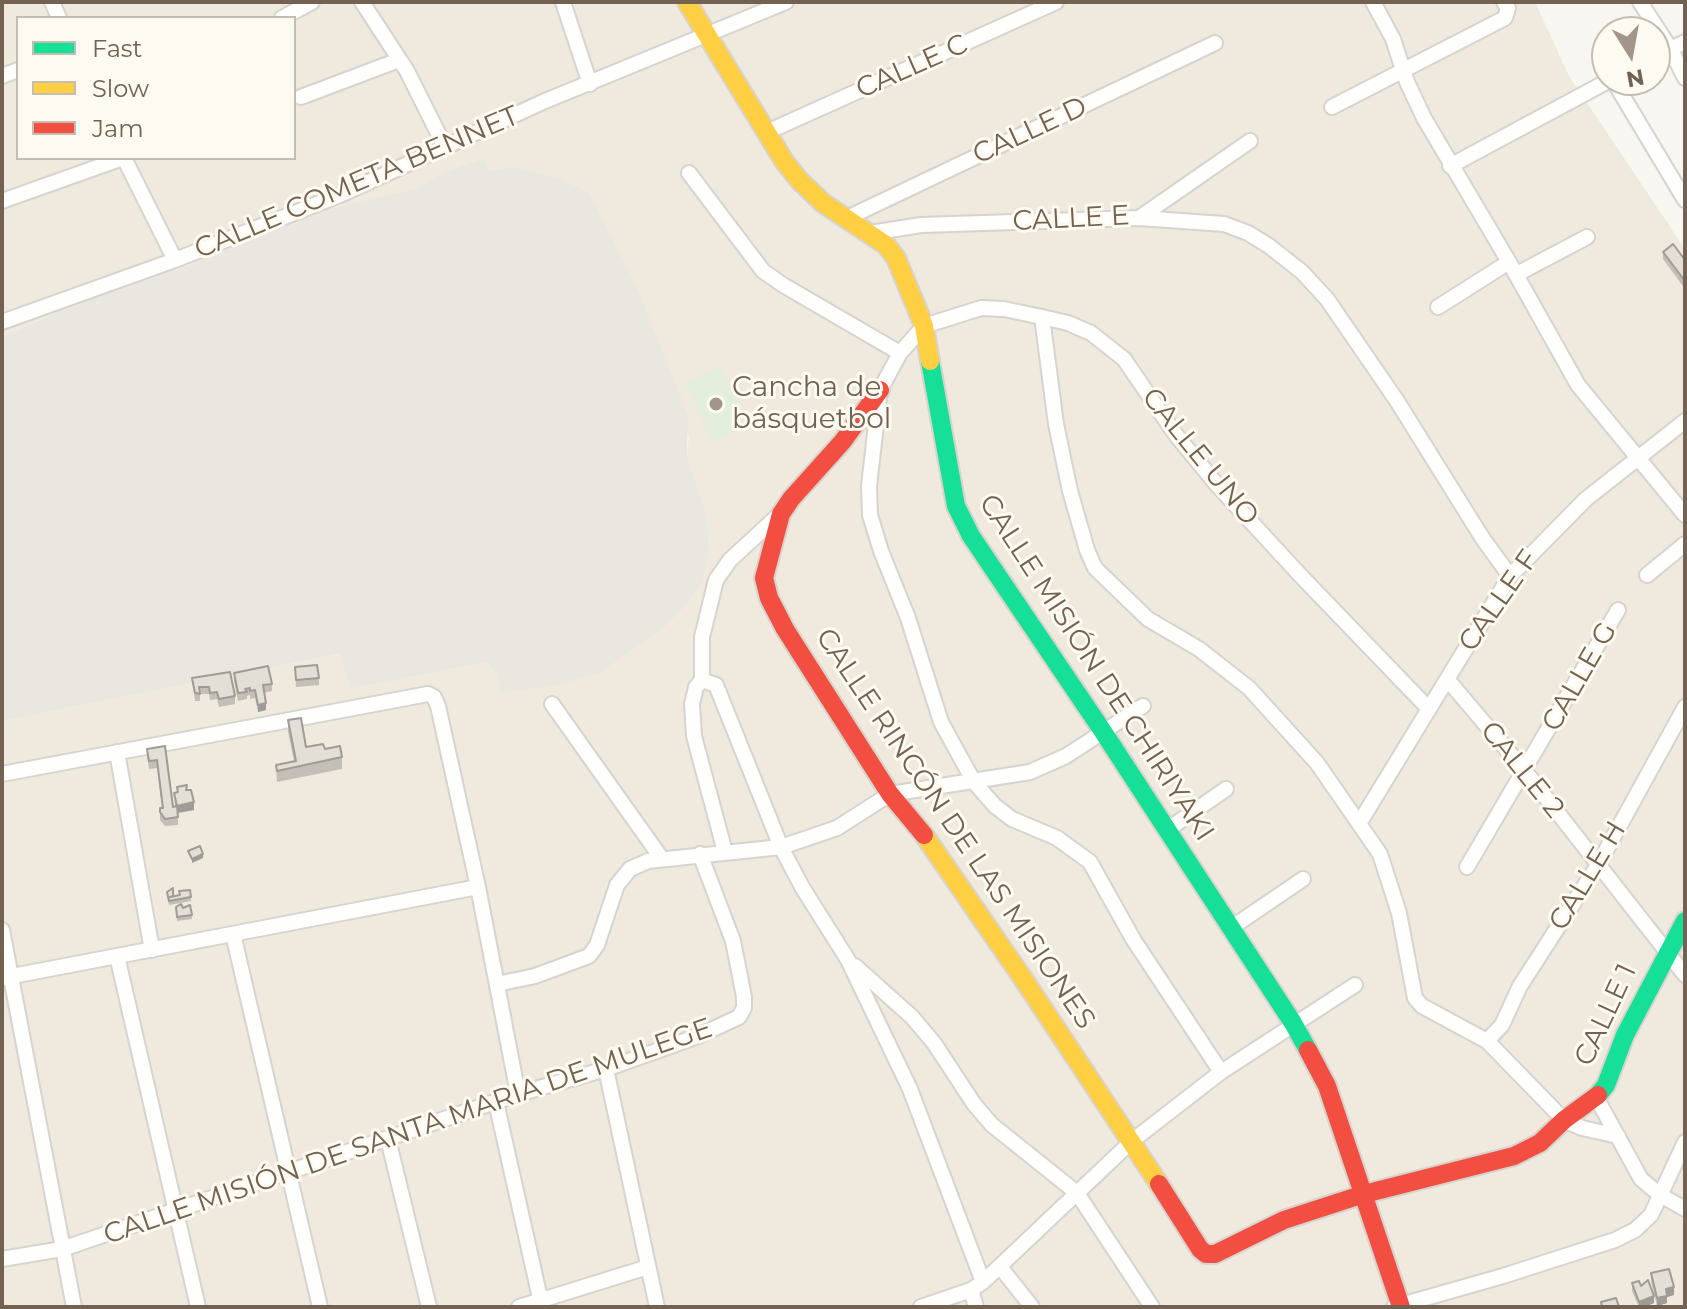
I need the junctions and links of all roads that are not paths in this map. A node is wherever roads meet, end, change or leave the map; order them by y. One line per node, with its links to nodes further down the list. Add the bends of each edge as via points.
1 (312, 2): 9 (street)
2 (362, 2): 13 (street)
3 (563, 2): 16 (street)
4 (687, 2): 10 (street, CALLE MISIÓN DE CHIRIYAKI)
5 (786, 2): 10 (street, CALLE COMETA BENNET)
6 (1056, 2): 21 (street, CALLE C)
7 (1373, 2): 14 (street)
8 (1504, 2): 14 (street, via 1505,18)
9 (286, 16)
10 (708, 35): 16 (street, CALLE COMETA BENNET); 21 (street, CALLE MISIÓN DE CHIRIYAKI)
11 (1215, 43): 31 (street, CALLE D)
12 (1671, 50): 15 (street)
13 (399, 60): 19 (street); 23 (street)
14 (1404, 71): 20 (street); 26 (street)
15 (1685, 78)
16 (590, 84): 23 (street, CALLE COMETA BENNET)
17 (1591, 91): 26 (street)
18 (1622, 96): 28 (street)
19 (301, 97)
20 (1332, 107)
21 (767, 132): 31 (street, CALLE MISIÓN DE CHIRIYAKI, via 809,191)
22 (1250, 141): 30 (street, CALLE E)
23 (445, 147): 34 (street, CALLE COMETA BENNET)
24 (118, 160): 29 (street)
25 (125, 160): 34 (street)
26 (1450, 166): 35 (street)
27 (689, 173): 40 (street, via 763,271)
28 (1685, 200)
29 (2, 201)
30 (1139, 218): 32 (street, CALLE E, via 921,225); 48 (street, via 1224,224 1248,233 1302,272 1350,331)
31 (845, 219): 32 (street, CALLE MISIÓN DE CHIRIYAKI)
32 (870, 233): 39 (street, CALLE MISIÓN DE CHIRIYAKI, via 896,258)
33 (1587, 237): 35 (street)
34 (175, 260): 38 (street, CALLE COMETA BENNET)
35 (1513, 268): 36 (street); 43 (street, via 1578,385)
36 (1438, 307)
37 (1042, 317): 39 (street, CALLE UNO, via 981,308); 55 (street, CALLE UNO, via 1091,333 1124,359 1218,486); 63 (street, via 1070,491 1095,568 1148,619 1249,688 1317,763)
38 (2, 322)
39 (924, 326): 40 (street); 56 (street, CALLE MISIÓN DE CHIRIYAKI, via 956,506)
40 (900, 353): 41 (street)
41 (880, 390): 44 (street, CALLE RINCÓN DE LAS MISIONES); 60 (street, via 870,515 941,722)
42 (1685, 421): 43 (street, CALLE F)
43 (1639, 458): 45 (street); 48 (street, CALLE F, via 1586,499)
44 (784, 509): 51 (street, via 716,580 702,637); 62 (street, CALLE RINCÓN DE LAS MISIONES, via 764,578 769,598)
45 (1685, 515)
46 (1685, 544): 47 (street)
47 (1647, 575)
48 (1510, 576): 50 (street, CALLE F)
49 (1618, 610): 58 (street, CALLE G)
50 (1447, 679): 55 (street, CALLE F); 58 (street, CALLE 2)
51 (702, 680): 65 (street, via 716,685); 66 (street, via 693,694 694,736)
52 (552, 704): 68 (street)
53 (1143, 706): 56 (street)
54 (1685, 707): 69 (street, CALLE H)
55 (1429, 709): 63 (street, CALLE F)
56 (1102, 730): 60 (street, via 1048,766); 64 (street, CALLE MISIÓN DE CHIRIYAKI)
57 (117, 752): 59 (street); 72 (street, via 428,694 438,706); 77 (street)
58 (1525, 771): 69 (street, CALLE 2); 70 (street, CALLE G)
59 (2, 774)
60 (974, 782): 62 (street); 88 (street, via 1012,819 1057,838 1090,862 1133,939)
61 (1226, 789): 64 (street)
62 (890, 794): 65 (street, via 837,828); 95 (street, CALLE RINCÓN DE LAS MISIONES, via 916,824)
63 (1360, 822): 86 (street, via 1380,854 1394,898 1415,998 1433,1014)
64 (1167, 830): 74 (street, CALLE MISIÓN DE CHIRIYAKI)
65 (781, 847): 66 (street); 80 (street)
66 (725, 852): 67 (street)
67 (700, 854): 68 (street); 87 (street, CALLE MISIÓN DE SANTA MARIA DE MULEGE, via 733,941 744,1008 739,1017 698,1036)
68 (662, 859): 83 (street, via 630,869 617,885 589,956)
69 (1598, 865): 78 (street, CALLE 2); 86 (street, CALLE H, via 1520,986 1502,1025)
70 (1467, 867)
71 (1303, 879): 74 (street)
72 (478, 887): 76 (street); 83 (street)
73 (1685, 921): 78 (street, CALLE 1)
74 (1231, 928): 85 (street, CALLE MISIÓN DE CHIRIYAKI)
75 (2, 930): 82 (street)
76 (233, 934): 77 (street); 97 (street)
77 (152, 950): 79 (street)
78 (1667, 951): 81 (street, CALLE 2); 90 (street, CALLE 1)
79 (117, 956): 82 (street); 102 (street)
80 (848, 960): 98 (street, via 912,1017 992,1125); 108 (street, via 910,1089)
81 (1685, 975)
82 (6, 977): 103 (street)
83 (497, 984): 89 (street)
84 (1355, 985): 85 (street)
85 (1293, 1023): 88 (street); 99 (street, CALLE MISIÓN DE CHIRIYAKI, via 1327,1086)
86 (1487, 1041): 92 (street)
87 (606, 1069): 89 (street, CALLE MISIÓN DE SANTA MARIA DE MULEGE); 106 (street)
88 (1221, 1072): 95 (street)
89 (518, 1094): 91 (street, CALLE MISIÓN DE SANTA MARIA DE MULEGE)
90 (1596, 1097): 92 (street, CALLE 1); 93 (street)
91 (496, 1102): 94 (street, CALLE MISIÓN DE SANTA MARIA DE MULEGE); 109 (street)
92 (1564, 1120): 93 (street); 99 (street, CALLE 1, via 1540,1143 1514,1156)
93 (1618, 1136): 100 (street, via 1641,1179)
94 (388, 1139): 97 (street, CALLE MISIÓN DE SANTA MARIA DE MULEGE); 114 (street)
95 (1132, 1141): 98 (street); 104 (street, CALLE RINCÓN DE LAS MISIONES)
96 (1685, 1142): 100 (street)
97 (288, 1173): 102 (street, CALLE MISIÓN DE SANTA MARIA DE MULEGE); 113 (street)
98 (1077, 1193): 107 (street); 120 (street)
99 (1364, 1194): 104 (street, CALLE 1, via 1284,1220); 110 (street, CALLE MISIÓN DE CHIRIYAKI)
100 (1660, 1195): 101 (street); 110 (street, via 1651,1215 1615,1240)
101 (1685, 1209)
102 (176, 1211): 103 (street, CALLE MISIÓN DE SANTA MARIA DE MULEGE); 112 (street)
103 (62, 1249): 105 (street, CALLE MISIÓN DE SANTA MARIA DE MULEGE); 111 (street)
104 (1206, 1254)
105 (2, 1259)
106 (648, 1267): 109 (street); 116 (street)
107 (1001, 1268): 108 (street); 119 (street)
108 (977, 1286): 117 (street); 118 (street)
109 (541, 1303): 115 (street)
110 (1398, 1306)
111 (74, 1307)
112 (198, 1307)
113 (320, 1307)
114 (429, 1307)
115 (519, 1307)
116 (657, 1307)
117 (921, 1307)
118 (976, 1307)
119 (1032, 1307)
120 (1152, 1307)

